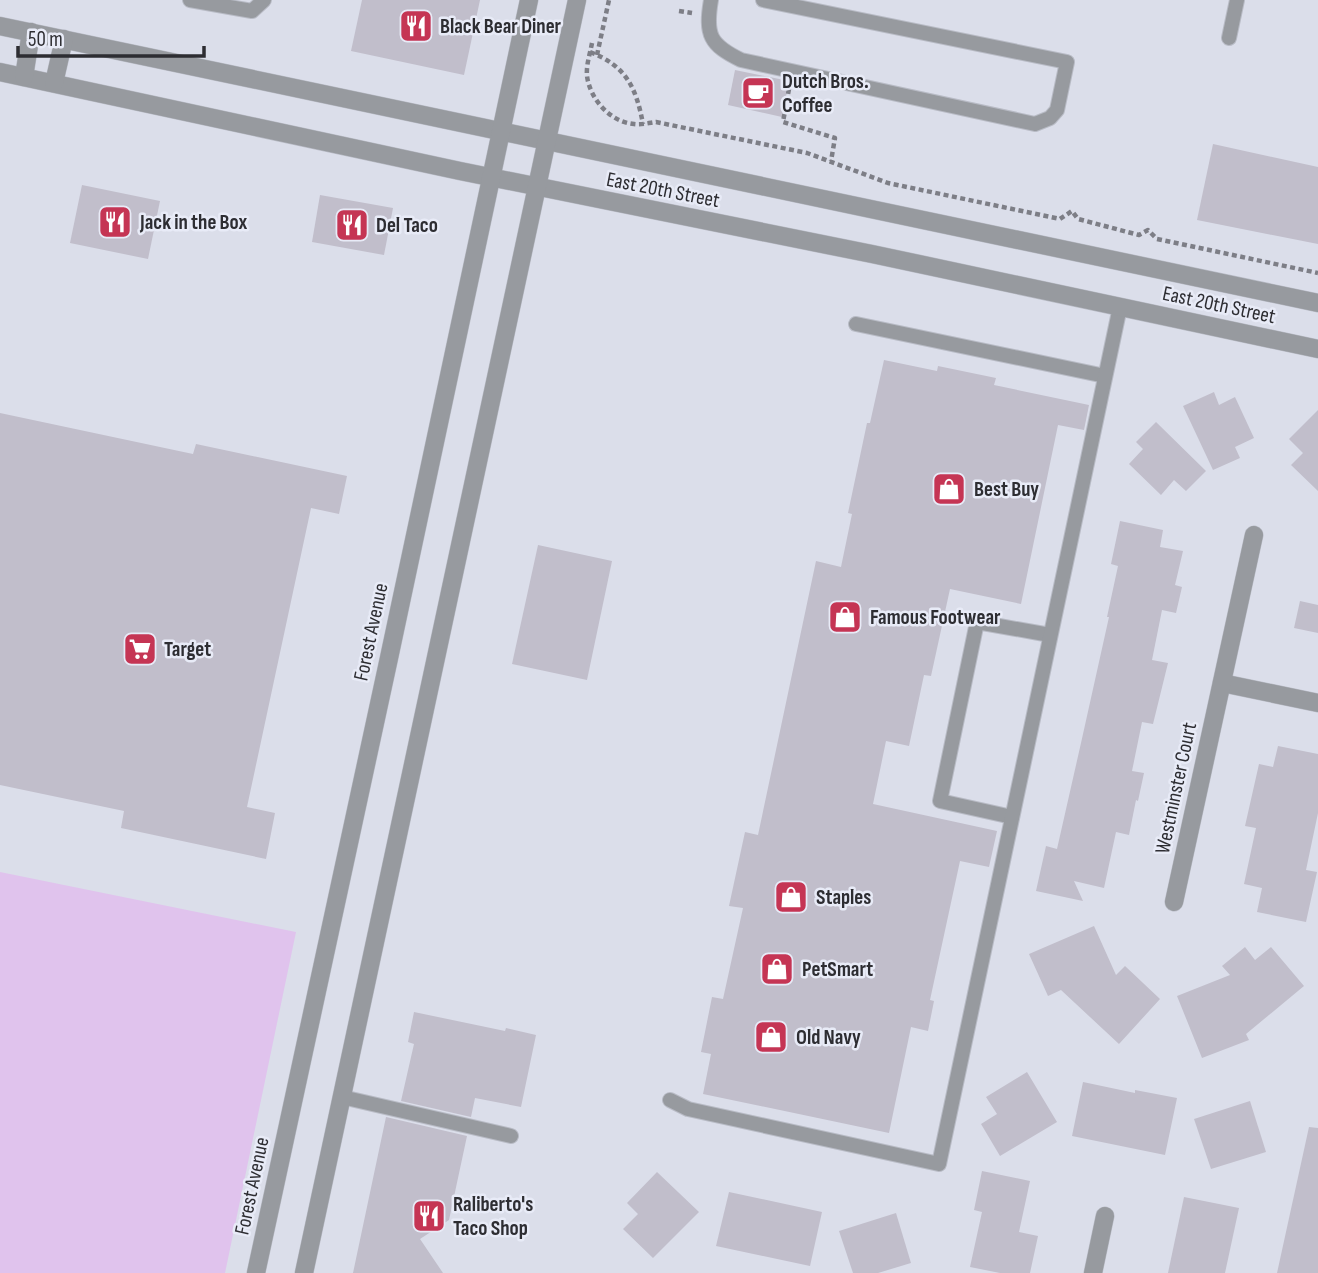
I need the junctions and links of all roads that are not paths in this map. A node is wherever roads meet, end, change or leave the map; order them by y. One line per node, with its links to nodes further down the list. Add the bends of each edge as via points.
1 (190, 0): 2 (lane, via 252,11)
2 (264, 0)
3 (529, 0): 15 (street, Forest Avenue)
4 (577, 0): 16 (street)
5 (711, 0): 6 (lane, via 708,22 712,39 722,51 741,60 1035,124 1057,110 1067,62)
6 (763, 0)
7 (1237, 0): 10 (lane)
8 (0, 26): 9 (street, East 20th Street)
9 (31, 32): 11 (street, East 20th Street); 13 (street)
10 (1229, 38)
11 (64, 39): 14 (street); 15 (street, East 20th Street)
12 (0, 72): 13 (street, East 20th Street)
13 (24, 77): 14 (street, East 20th Street)
14 (54, 83): 17 (street, East 20th Street)
15 (501, 131): 16 (street, East 20th Street); 17 (street, Forest Avenue)
16 (546, 141): 18 (street); 19 (street, East 20th Street)
17 (491, 177): 18 (street, East 20th Street); 34 (street, Forest Avenue)
18 (536, 187): 20 (street, East 20th Street); 30 (street)
19 (1318, 303)
20 (1120, 307): 22 (street, East 20th Street); 23 (lane)
21 (856, 324): 23 (lane)
22 (1318, 349)
23 (1105, 376): 25 (lane)
24 (1254, 535): 26 (street, Westminster Court)
25 (1050, 635): 28 (lane); 28 (lane, via 977,622 940,801)
26 (1222, 683): 27 (street); 29 (street, Westminster Court)
27 (1318, 703)
28 (1012, 817): 31 (lane, via 939,1164 688,1109)
29 (1174, 902)
30 (342, 1097): 32 (lane); 35 (street)
31 (670, 1100)
32 (511, 1136)
33 (1105, 1216): 36 (street)
34 (256, 1273)
35 (304, 1273)
36 (1093, 1273)

